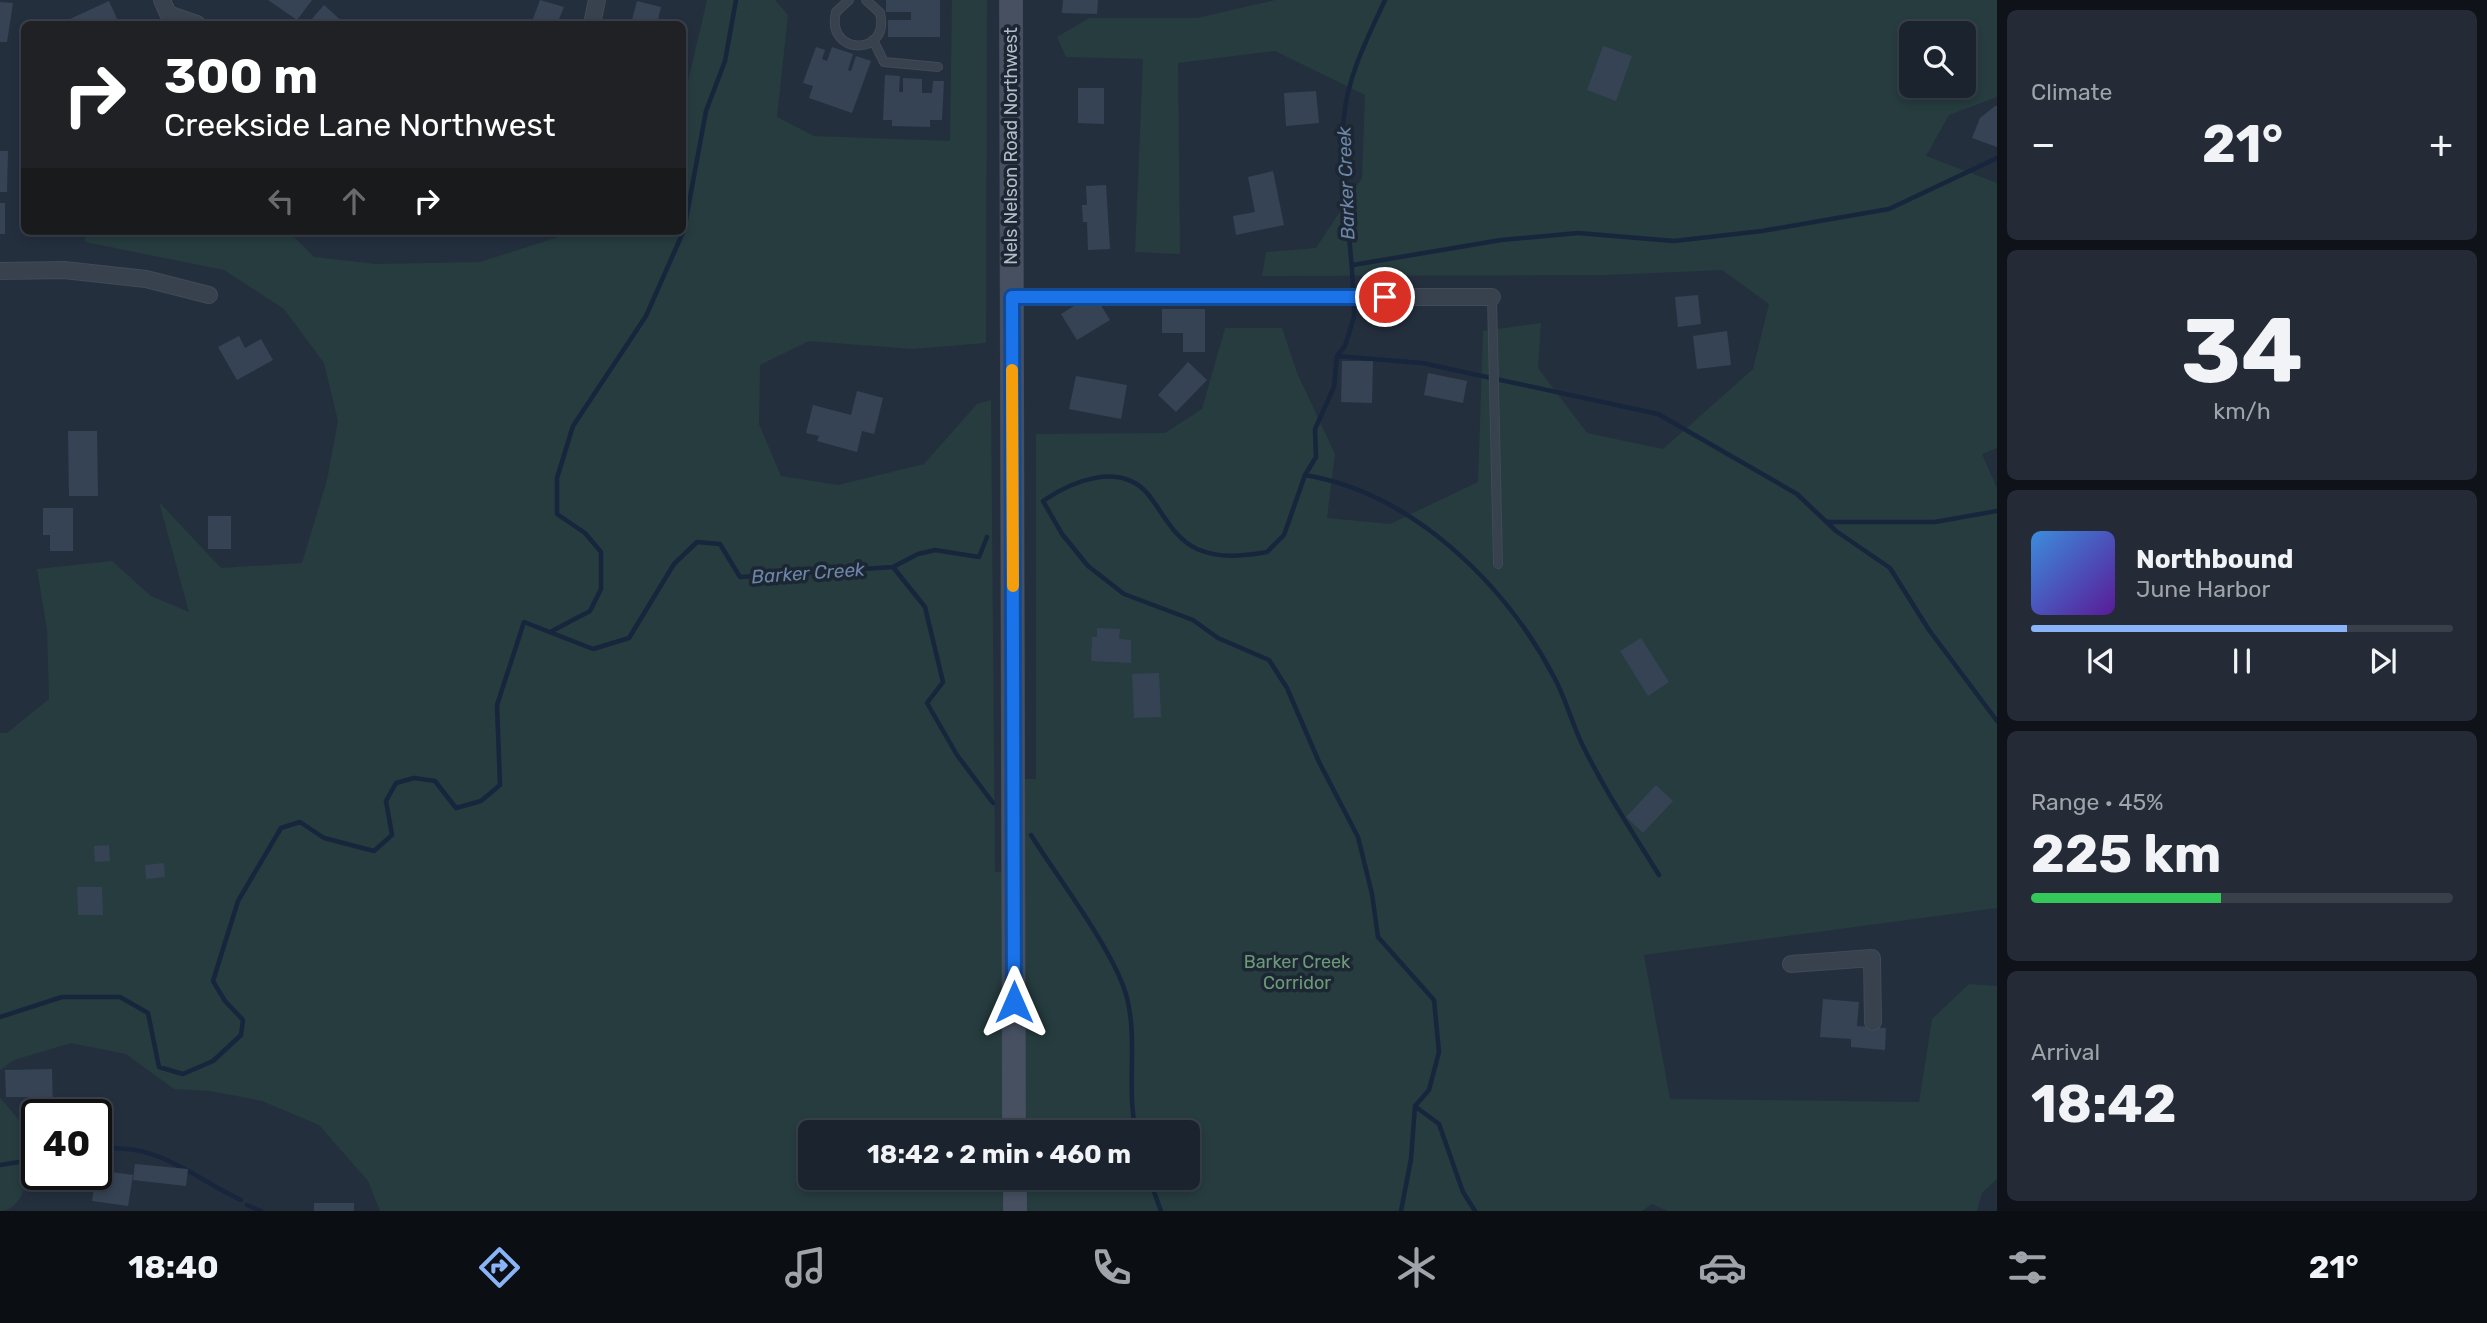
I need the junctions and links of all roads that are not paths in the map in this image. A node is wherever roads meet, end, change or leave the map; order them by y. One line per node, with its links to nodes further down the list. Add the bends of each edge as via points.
1 (162, 0): 6 (street, via 169,14)
2 (597, 0): 7 (street)
3 (849, 0): 8 (lane, via 836,12 838,35 859,46)
4 (869, 0): 8 (lane, via 882,20)
5 (1011, 0): 12 (street, Nels Nelson Road Northwest)
6 (189, 21)
7 (593, 21)
8 (873, 40): 9 (lane, via 884,62)
9 (938, 67)
10 (0, 271): 11 (street, via 64,270 146,279)
11 (209, 295)
12 (1012, 297): 13 (street); 17 (street, Nels Nelson Road Northwest)
13 (1492, 297): 14 (lane)
14 (1498, 564)
15 (1791, 964): 16 (street, via 1872,958)
16 (1873, 1022)
17 (1014, 1120)
18 (1014, 1190): 19 (street)
19 (1015, 1211)

